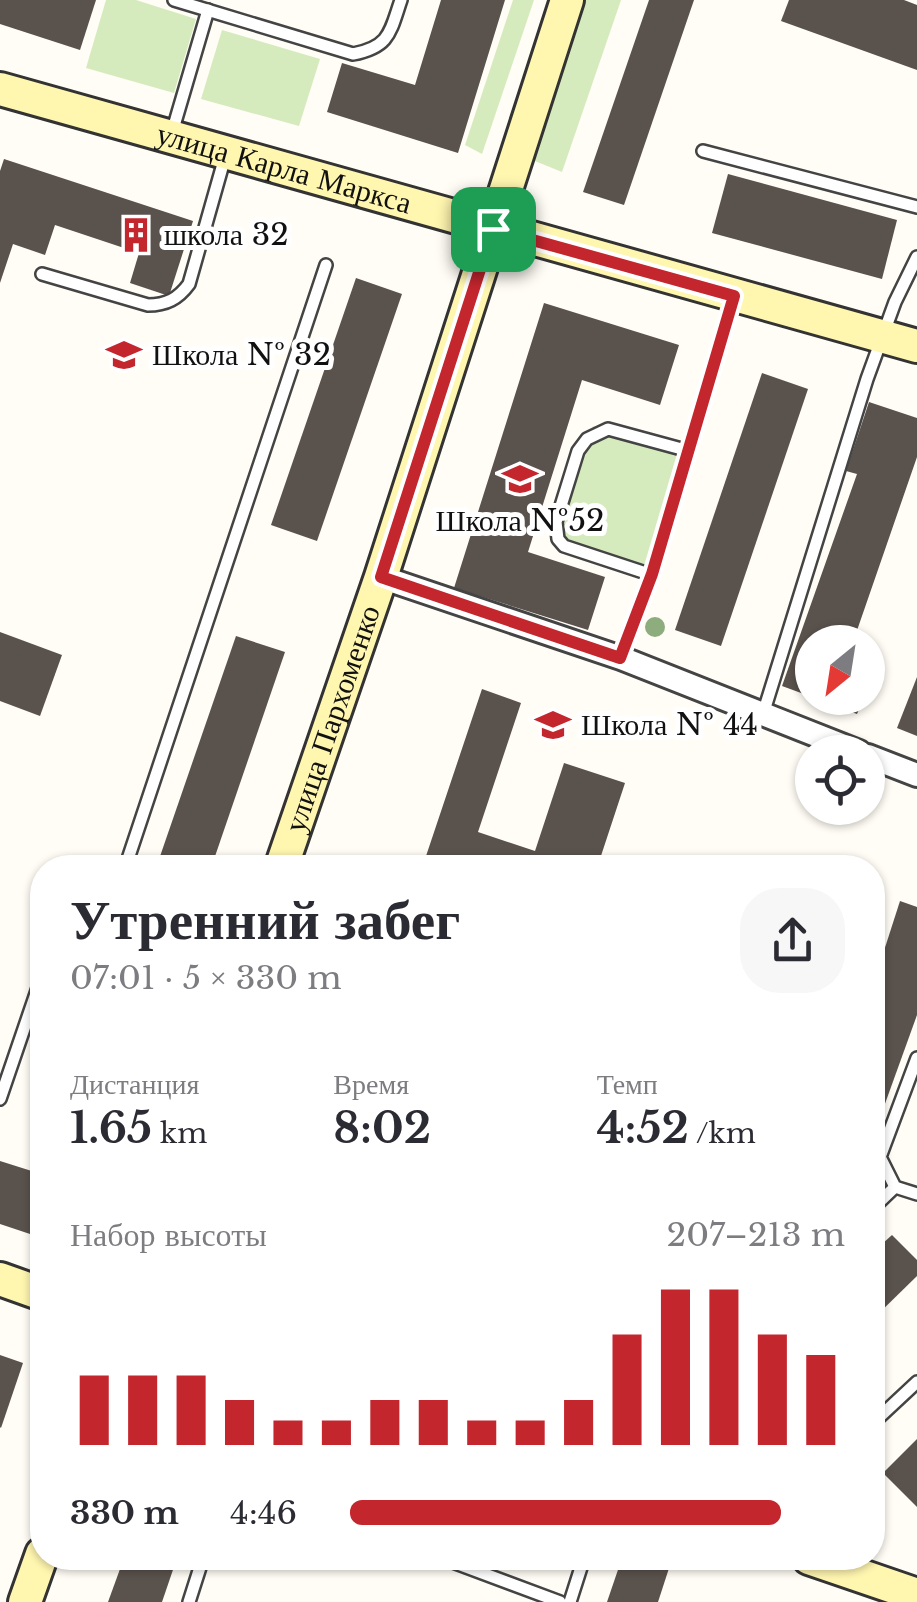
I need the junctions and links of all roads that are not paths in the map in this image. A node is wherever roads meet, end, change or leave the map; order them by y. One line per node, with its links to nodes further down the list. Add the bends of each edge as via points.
1 (174, 0): 4 (lane)
2 (401, 0): 5 (lane, via 389,36 353,54)
3 (567, 0): 11 (main road, улица Пархоменко)
4 (190, 2): 5 (lane)
5 (208, 10): 7 (lane)
6 (0, 89): 7 (main road, улица Карла Маркса)
7 (170, 137): 9 (main road, улица Карла Маркса)
8 (703, 151): 10 (lane)
9 (226, 153): 11 (main road, улица Карла Маркса); 14 (lane, via 182,294 148,304)
10 (917, 207)
11 (493, 229): 15 (main road, улица Карла Маркса); 20 (main road, улица Пархоменко)
12 (917, 256): 16 (lane)
13 (326, 265): 26 (lane)
14 (42, 274)
15 (734, 296): 16 (main road, улица Карла Маркса); 18 (lane)
16 (884, 337): 17 (main road, улица Карла Маркса); 22 (lane)
17 (917, 346)
18 (688, 451): 19 (lane); 19 (lane, via 627,432 598,432 578,450 556,522 564,546)
19 (652, 574): 21 (lane)
20 (381, 577): 21 (street); 27 (main road, улица Пархоменко)
21 (620, 658): 22 (street)
22 (763, 714): 23 (street)
23 (816, 735)
24 (885, 763): 25 (street)
25 (917, 775)
26 (129, 855)
27 (285, 855)
28 (30, 1011): 30 (lane)
29 (917, 1058): 31 (lane)
30 (0, 1099)
31 (885, 1144)
32 (885, 1167): 33 (lane)
33 (895, 1186): 34 (lane); 35 (lane)
34 (917, 1194)
35 (885, 1196)
36 (0, 1279): 37 (main road)
37 (30, 1290)
38 (917, 1382): 39 (lane)
39 (885, 1412)
40 (36, 1570): 46 (main road)
41 (199, 1570): 47 (lane)
42 (474, 1570): 48 (lane)
43 (580, 1570): 49 (lane)
44 (844, 1570): 45 (main road)
45 (917, 1595)
46 (25, 1602)
47 (189, 1602)
48 (560, 1602)
49 (570, 1602)

